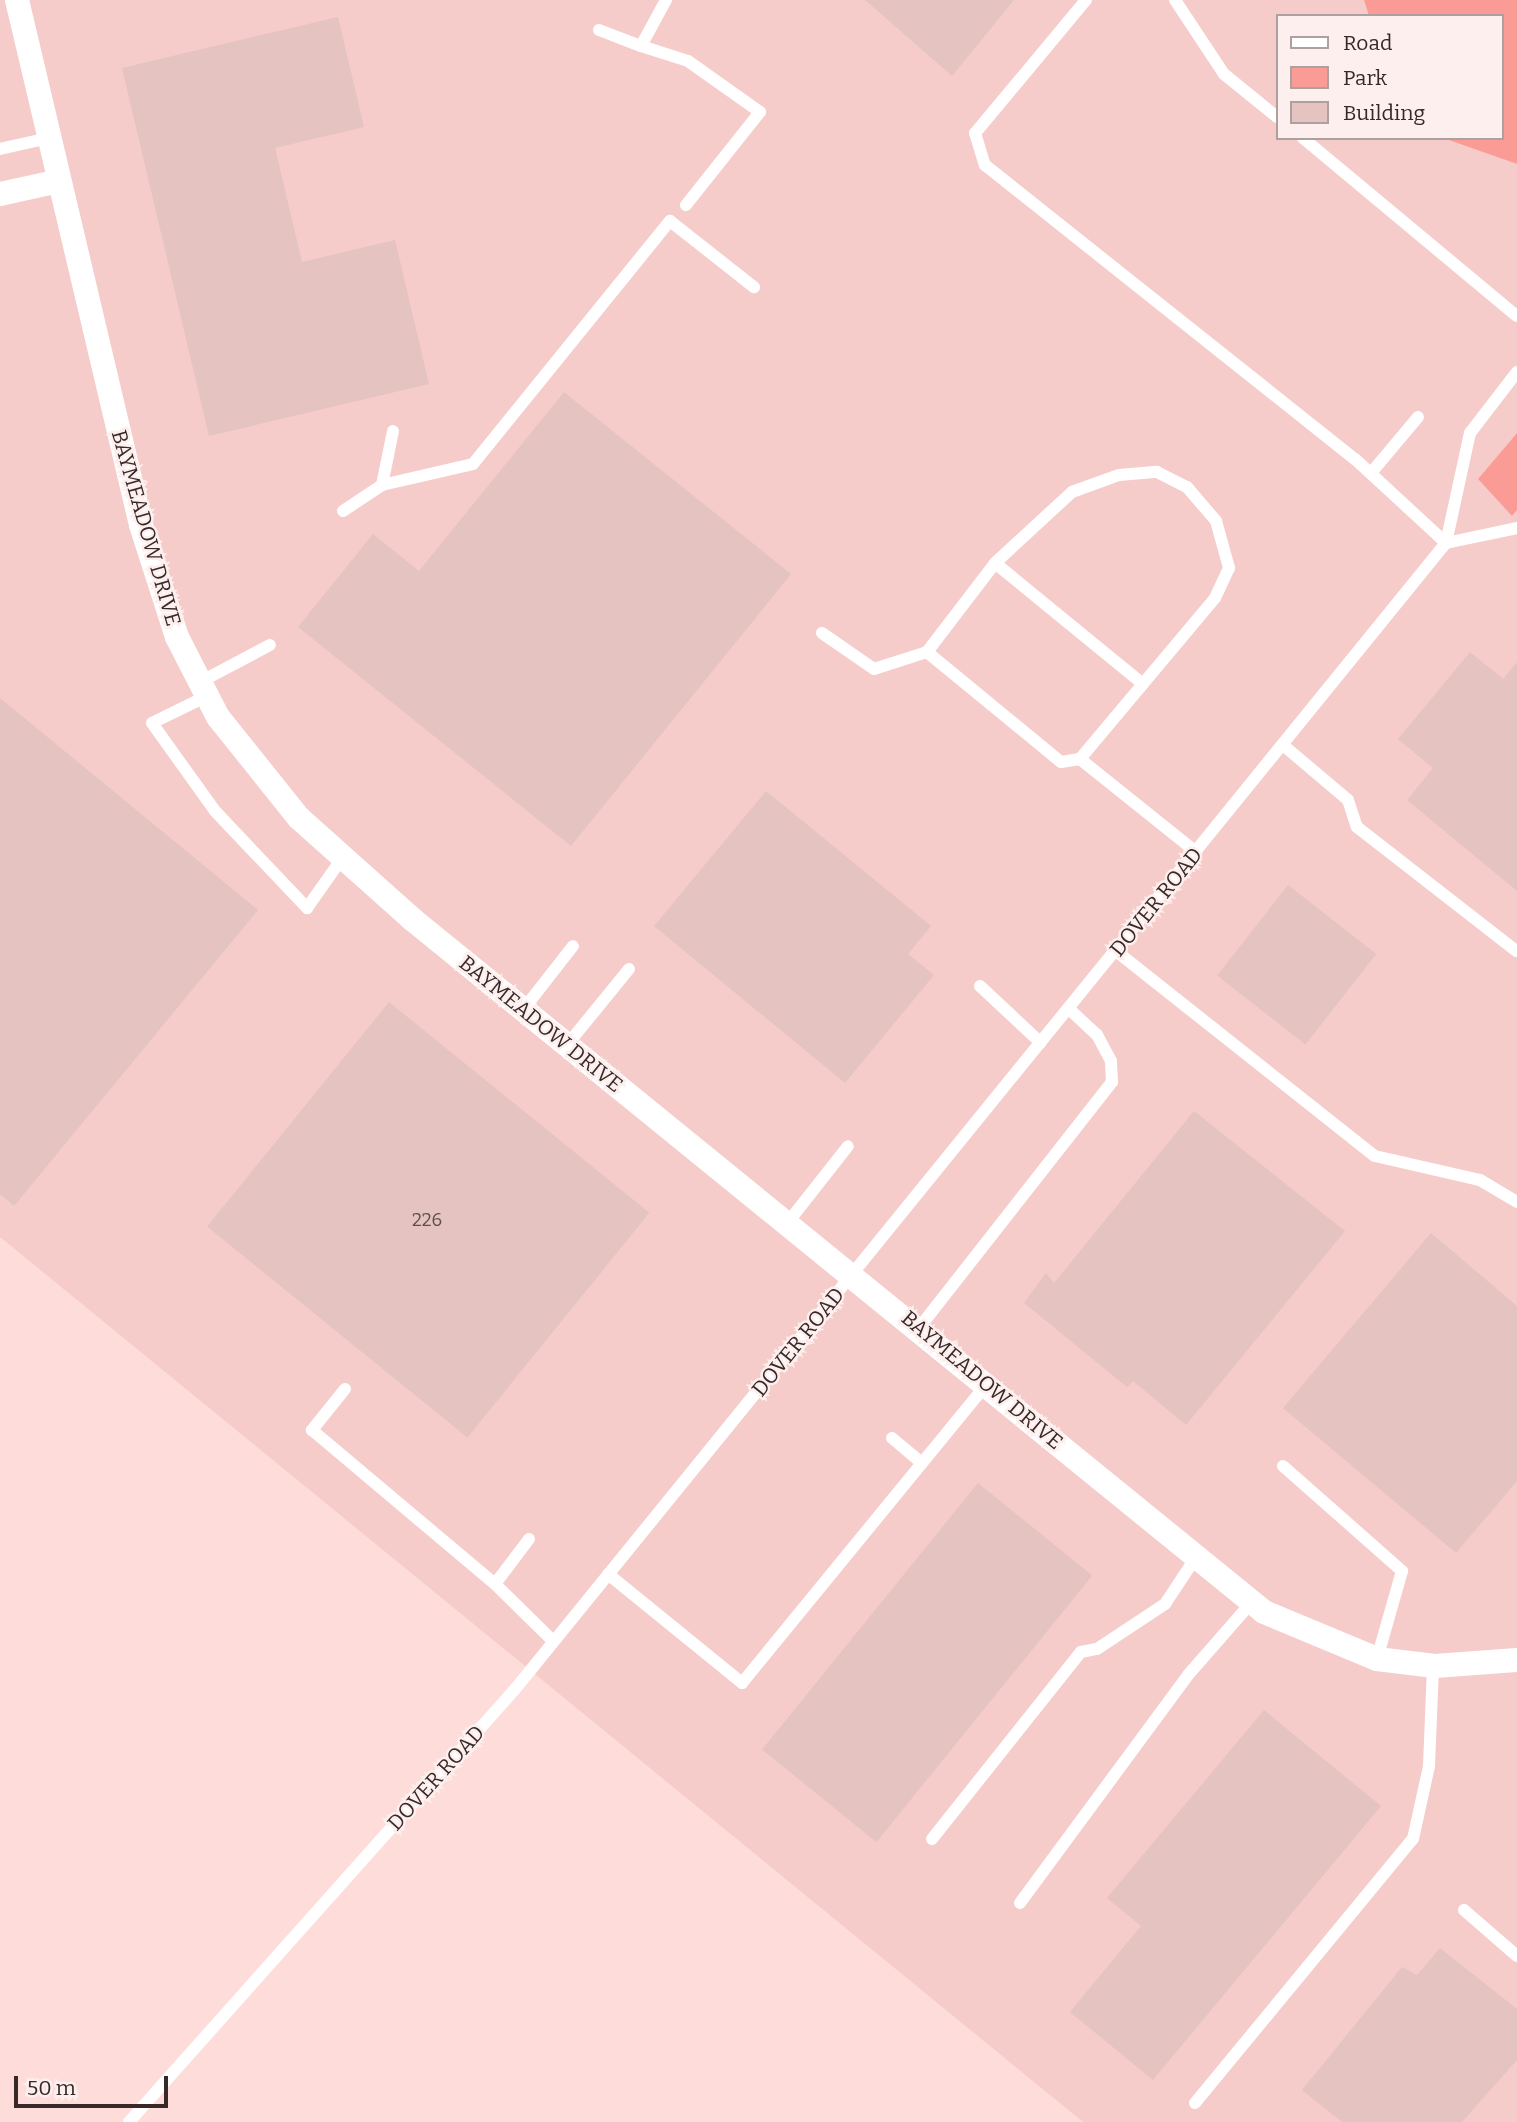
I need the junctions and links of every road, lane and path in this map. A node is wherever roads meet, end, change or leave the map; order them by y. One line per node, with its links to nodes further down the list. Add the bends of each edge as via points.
1 (17, 0): 8 (street, BAYMEADOW DRIVE)
2 (666, 0): 6 (lane)
3 (1086, 0): 19 (lane, via 975,133 985,165)
4 (1175, 0): 7 (lane, via 1224,74)
5 (599, 30): 6 (lane)
6 (641, 46): 13 (lane, via 688,61 760,112)
7 (1276, 116)
8 (49, 138): 10 (lane); 11 (street, BAYMEADOW DRIVE)
9 (1305, 140): 15 (lane)
10 (0, 149)
11 (59, 181): 12 (street); 29 (street, BAYMEADOW DRIVE, via 141,525 177,637)
12 (0, 194)
13 (686, 205)
14 (754, 288): 20 (lane, via 670,221 473,464)
15 (1517, 316)
16 (1517, 372): 23 (lane, via 1470,433)
17 (1418, 417): 19 (lane)
18 (393, 431): 20 (lane)
19 (1371, 473): 23 (lane)
20 (382, 485): 21 (lane)
21 (342, 511)
22 (1517, 528): 23 (lane)
23 (1446, 543): 30 (lane, DOVER ROAD)
24 (995, 563): 27 (lane); 28 (lane); 28 (lane, via 1072,492 1119,475 1157,472 1187,488 1216,521 1229,568 1215,598)
25 (822, 633): 27 (lane, via 874,669)
26 (270, 645): 29 (lane)
27 (927, 652): 31 (lane, via 1061,762)
28 (1143, 684): 31 (lane)
29 (204, 689): 33 (street, BAYMEADOW DRIVE, via 299,818); 33 (lane, via 152,723 215,811 307,908)
30 (1283, 745): 32 (lane, DOVER ROAD); 36 (lane, via 1348,800 1357,827)
31 (1080, 759): 32 (lane)
32 (1196, 852): 35 (lane, DOVER ROAD)
33 (343, 857): 40 (street, BAYMEADOW DRIVE)
34 (573, 946): 40 (lane)
35 (1116, 951): 39 (lane, DOVER ROAD); 44 (lane, via 1375,1156 1480,1180)
36 (1516, 951)
37 (629, 970): 42 (lane)
38 (980, 986): 41 (lane)
39 (1069, 1009): 41 (lane, DOVER ROAD); 47 (lane, via 1097,1035 1111,1061 1112,1082)
40 (523, 1010): 42 (street, BAYMEADOW DRIVE)
41 (1041, 1043): 46 (lane, DOVER ROAD)
42 (567, 1045): 45 (street, BAYMEADOW DRIVE)
43 (848, 1146): 45 (lane)
44 (1517, 1202)
45 (789, 1221): 46 (street, BAYMEADOW DRIVE)
46 (854, 1273): 47 (street, BAYMEADOW DRIVE); 55 (lane, DOVER ROAD)
47 (919, 1328): 48 (street, BAYMEADOW DRIVE)
48 (987, 1384): 51 (lane); 54 (street, BAYMEADOW DRIVE)
49 (345, 1389): 56 (lane, via 312,1430)
50 (892, 1438): 51 (lane)
51 (922, 1463): 55 (lane, via 743,1682)
52 (1283, 1466): 59 (lane, via 1402,1571)
53 (529, 1539): 56 (lane)
54 (1196, 1557): 57 (street, BAYMEADOW DRIVE); 62 (lane, via 1165,1604 1097,1649 1081,1652)
55 (608, 1574): 58 (lane, DOVER ROAD)
56 (495, 1584): 58 (lane)
57 (1252, 1602): 59 (street, BAYMEADOW DRIVE); 63 (lane, via 1188,1675)
58 (553, 1641): 67 (lane, DOVER ROAD)
59 (1377, 1658): 61 (street, BAYMEADOW DRIVE)
60 (1517, 1660): 61 (street, BAYMEADOW DRIVE)
61 (1433, 1666): 66 (lane, via 1429,1766 1413,1839)
62 (932, 1839)
63 (1020, 1903)
64 (1464, 1910): 65 (lane)
65 (1517, 1956)
66 (1195, 2104)
67 (129, 2122)

